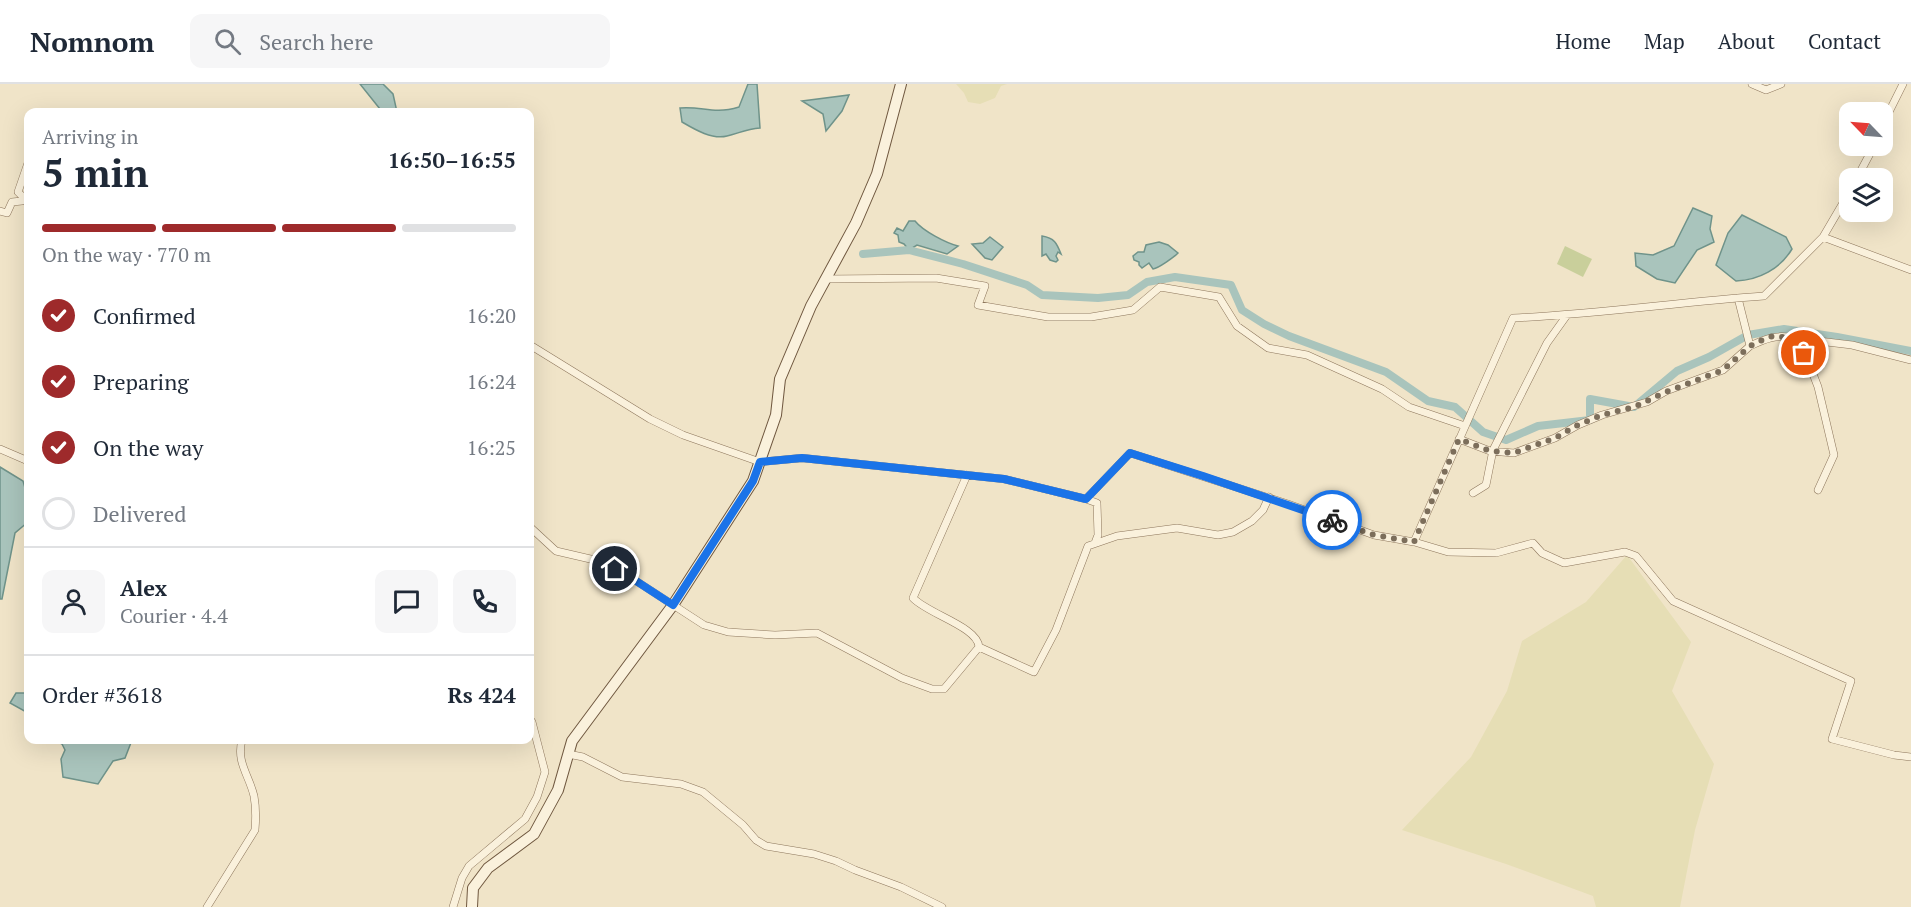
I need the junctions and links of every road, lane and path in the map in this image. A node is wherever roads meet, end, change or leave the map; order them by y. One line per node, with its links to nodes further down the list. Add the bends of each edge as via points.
1 (900, 84): 13 (main road, via 877,174)
2 (1752, 84): 3 (street, via 1766,90)
3 (1781, 84)
4 (1903, 84): 5 (street)
5 (1893, 104)
6 (24, 175): 8 (street, via 18,192)
7 (24, 198): 10 (street, via 12,202 7,213)
8 (24, 198)
9 (1839, 210): 11 (street)
10 (0, 211)
11 (1823, 237): 12 (street); 14 (street, via 1764,296)
12 (1911, 270)
13 (825, 279): 20 (street, via 936,278 985,286 978,304 1048,317 1091,317 1133,310 1160,287 1219,297 1237,326 1268,348 1307,355 1382,389 1409,407); 25 (main road, via 780,379 776,415)
14 (1738, 298): 15 (street); 17 (street)
15 (1567, 315): 20 (street, via 1513,318); 23 (street, via 1547,343)
16 (1793, 338): 17 (street, via 1773,336); 19 (street, via 1852,345); 27 (street, via 1818,387 1834,455)
17 (1750, 346): 23 (street, via 1723,370 1647,402 1602,415 1514,453)
18 (534, 347): 25 (street, via 658,423)
19 (1911, 360)
20 (1465, 426): 21 (street)
21 (1459, 439): 23 (street); 32 (street, via 1414,542)
22 (0, 449): 24 (street)
23 (1492, 451): 28 (street, via 1486,486)
24 (24, 459)
25 (760, 462): 26 (street, via 802,458); 34 (main road, via 753,481)
26 (967, 475): 30 (street, via 1004,479); 35 (street, via 914,598 976,637)
27 (1818, 490)
28 (1473, 493)
29 (1269, 497): 30 (street, via 1130,453); 32 (street, via 1374,535); 33 (street, via 1252,521 1233,532 1218,535 1177,528)
30 (1086, 499): 33 (street, via 1097,503)
31 (534, 531): 34 (street, via 556,551 599,561)
32 (1411, 541): 39 (street, via 1448,552 1484,553 1533,543 1542,553 1564,563 1625,552 1636,556 1673,601 1851,681 1832,739)
33 (1095, 543): 35 (street, via 1088,546 1056,630 1034,672)
34 (673, 605): 35 (street, via 704,625 728,632 817,633 902,678 932,689 944,689); 38 (main road, via 572,741)
35 (979, 647)
36 (534, 730): 41 (street, via 545,772 537,797 525,819 469,866)
37 (242, 744): 40 (street, via 240,762 253,794 255,830)
38 (568, 754): 42 (main road, via 558,790 534,834 488,868 473,888); 43 (street, via 622,777 681,784 703,792 766,846 836,861)
39 (1911, 757)
40 (207, 907)
41 (453, 907)
42 (472, 907)
43 (942, 907)

